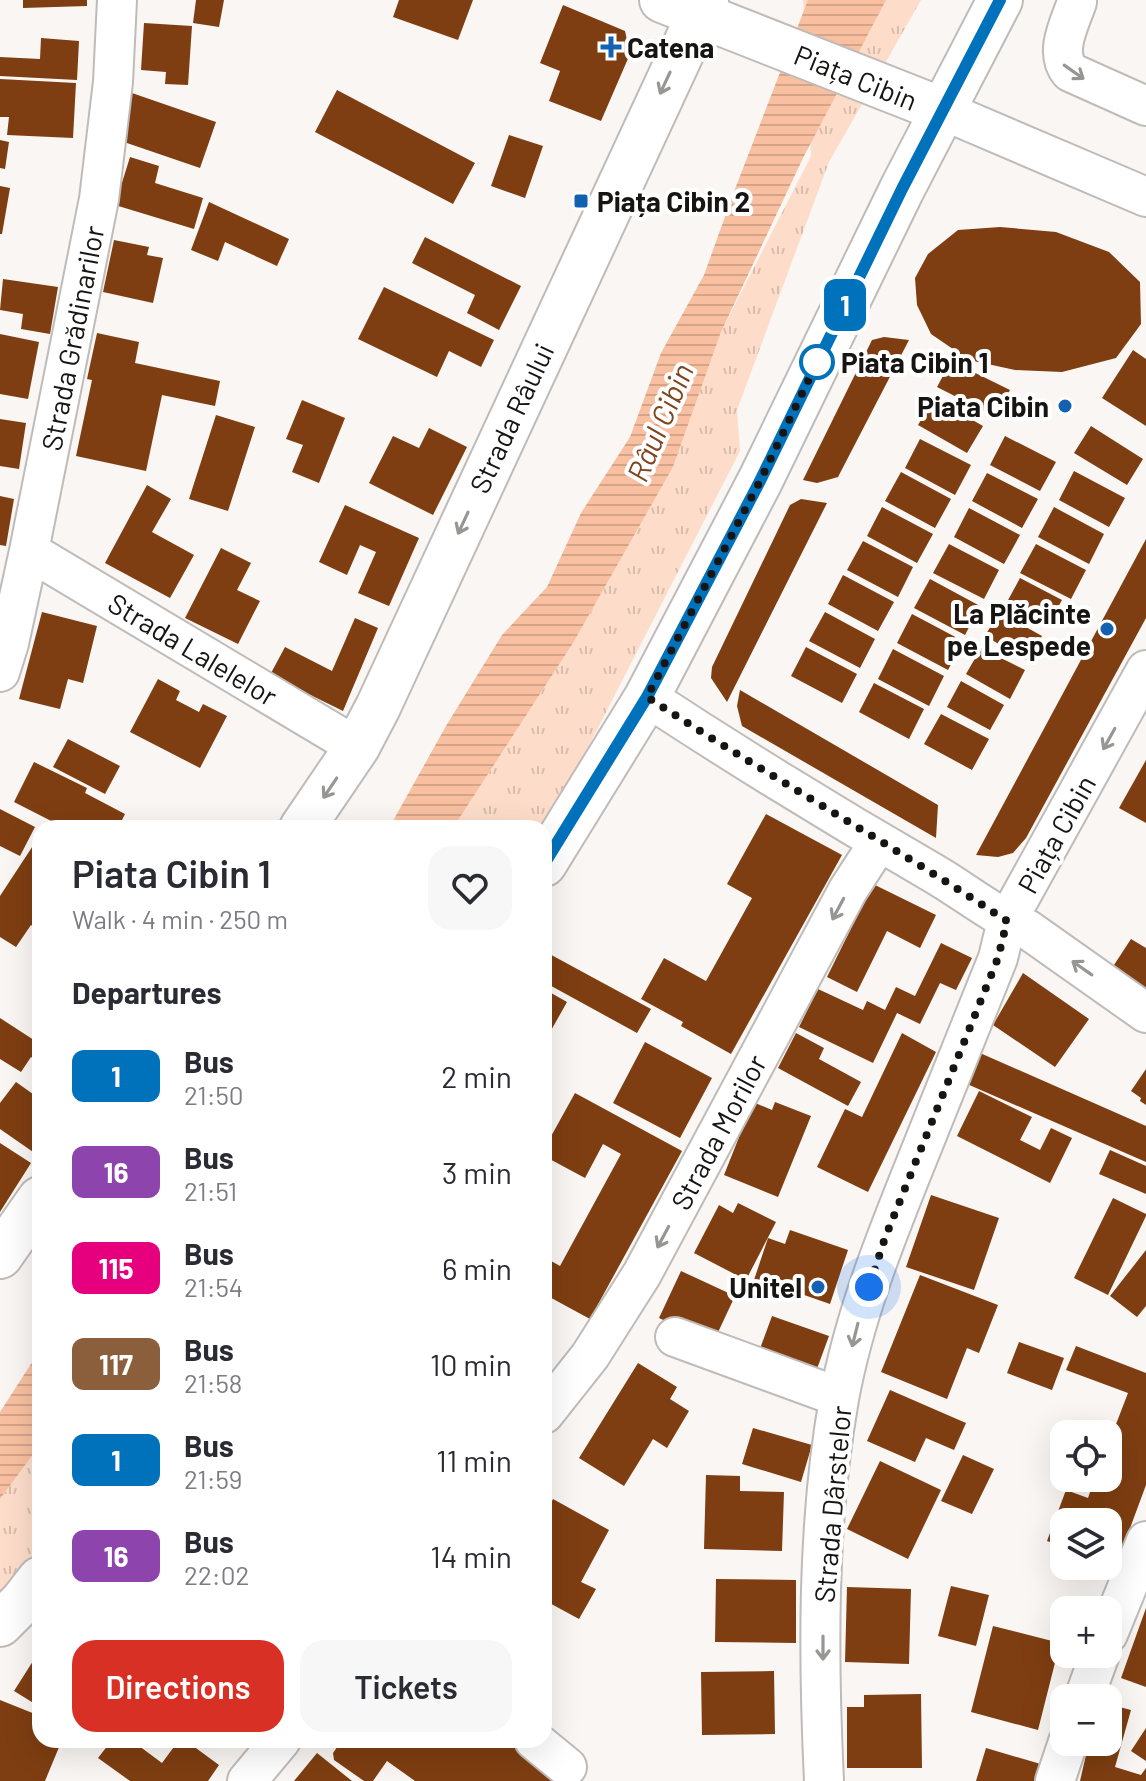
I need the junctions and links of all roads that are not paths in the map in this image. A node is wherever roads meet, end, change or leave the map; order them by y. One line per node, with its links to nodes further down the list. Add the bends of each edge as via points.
1 (117, 0): 8 (street, Strada Grădinarilor, via 99,199)
2 (1000, 0): 5 (main road, via 972,59)
3 (1077, 2): 6 (street, one-way to 6, via 1062,47 1063,63 1070,72)
4 (689, 4): 5 (main road, Piața Cibin, via 740,31); 12 (main road, Strada Râului, one-way to 12)
5 (927, 105): 7 (street, Piața Cibin); 11 (main road, via 912,171)
6 (1146, 106)
7 (1146, 197)
8 (29, 551): 10 (street, Strada Grădinarilor); 12 (street, Strada Lalelelor)
9 (1146, 670): 16 (street, Piața Cibin, one-way to 16)
10 (0, 672)
11 (647, 697): 14 (street, Piața Cibin); 15 (main road)
12 (357, 747): 13 (main road, Strada Râului, one-way to 13)
13 (307, 820)
14 (879, 842): 16 (street, Piața Cibin); 22 (street, Strada Morilor, one-way to 22, via 848,890 635,1288)
15 (552, 851)
16 (1007, 921): 17 (street, one-way to 16, via 1027,929); 21 (street, Strada Dârstelor, one-way to 21, via 998,958 885,1238)
17 (1146, 1013)
18 (32, 1210): 19 (main road)
19 (0, 1256)
20 (675, 1337): 21 (street)
21 (839, 1397): 32 (street, Strada Dârstelor, one-way to 32, via 823,1579)
22 (552, 1404)
23 (1146, 1541): 25 (street)
24 (32, 1589): 26 (main road)
25 (1122, 1600)
26 (0, 1624)
27 (274, 1748): 31 (street)
28 (544, 1748): 30 (street)
29 (1063, 1756): 33 (street)
30 (567, 1767)
31 (247, 1781)
32 (824, 1781)
33 (1055, 1781)

